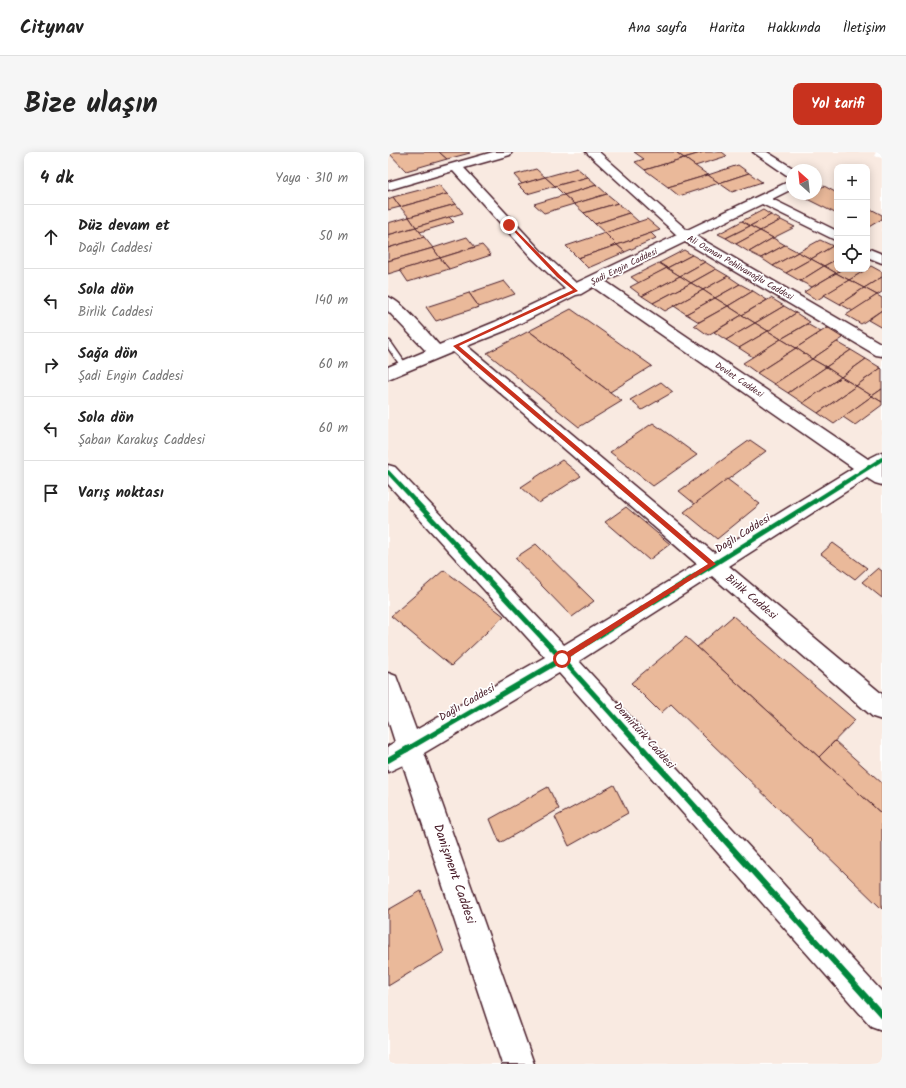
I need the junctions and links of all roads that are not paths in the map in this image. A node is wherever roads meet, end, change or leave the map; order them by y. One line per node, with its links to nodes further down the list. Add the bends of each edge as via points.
1 (506, 152): 4 (street)
2 (592, 152): 10 (street, Ali Osman Pehlivanoğlu Caddesi)
3 (759, 152): 5 (street)
4 (456, 167): 6 (street); 14 (street, via 528,245)
5 (786, 169)
6 (388, 186)
7 (786, 187): 8 (street, Şadi Engin Caddesi)
8 (763, 199): 9 (street); 10 (street, Şadi Engin Caddesi)
9 (834, 234)
10 (686, 236): 13 (street, Şadi Engin Caddesi); 18 (street, Ali Osman Pehlivanoğlu Caddesi)
11 (870, 253): 12 (street)
12 (882, 259)
13 (595, 281): 14 (street, Şadi Engin Caddesi); 22 (street, Devlet Caddesi)
14 (576, 291): 17 (street, Şadi Engin Caddesi)
15 (388, 302): 19 (street)
16 (388, 344): 20 (lane)
17 (456, 346): 19 (street, Şadi Engin Caddesi); 24 (street, Birlik Caddesi)
18 (882, 351)
19 (437, 353): 20 (street, Şadi Engin Caddesi)
20 (404, 366): 21 (street, Şadi Engin Caddesi)
21 (388, 373)
22 (877, 469): 24 (street, Dağlı Caddesi)
23 (388, 472): 25 (street, Demirtürk Caddesi)
24 (713, 564): 25 (street, Dağlı Caddesi); 27 (street, Birlik Caddesi)
25 (562, 659): 28 (street, Dağlı Caddesi); 29 (street, Demirtürk Caddesi)
26 (388, 684): 28 (street, Danişment Caddesi)
27 (882, 709)
28 (399, 754): 30 (street, Danişment Caddesi)
29 (882, 1015)
30 (518, 1064)

